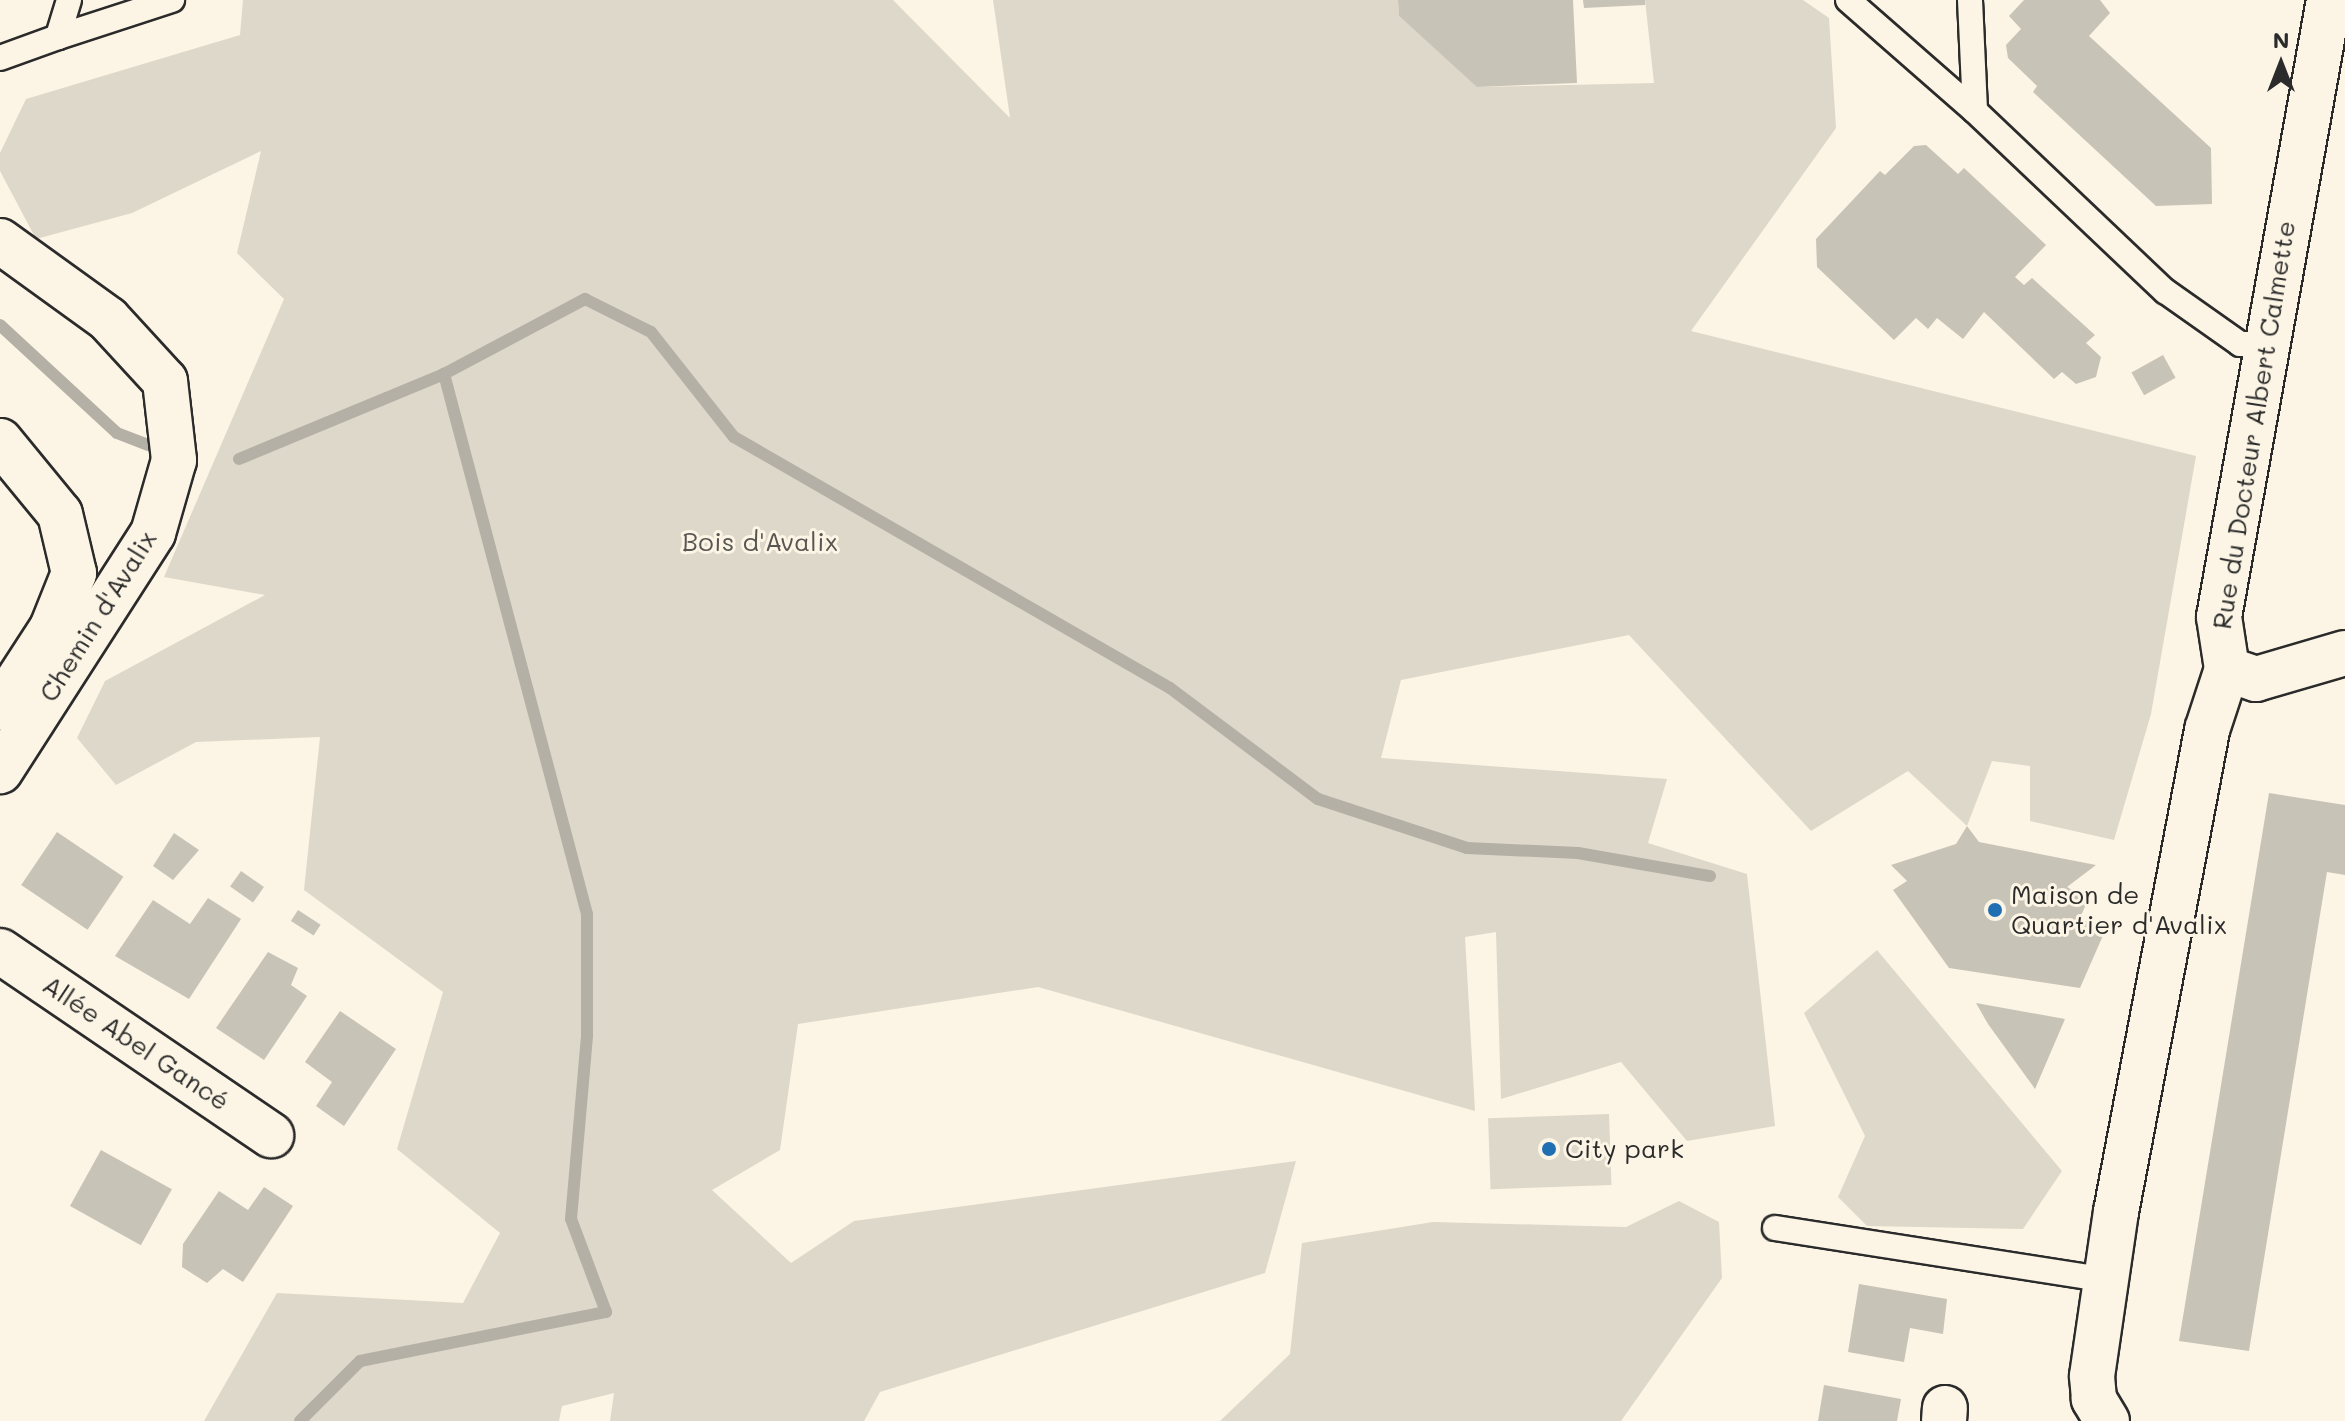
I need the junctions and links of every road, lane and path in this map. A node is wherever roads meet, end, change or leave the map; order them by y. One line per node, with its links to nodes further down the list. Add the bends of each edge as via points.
1 (69, 0): 6 (lane)
2 (172, 0): 6 (lane)
3 (1848, 0): 8 (lane)
4 (1970, 0): 8 (lane)
5 (2329, 0): 10 (street, Rue du Docteur Albert Calmette)
6 (58, 37): 7 (lane)
7 (0, 58)
8 (1975, 111): 10 (lane, via 2165,291 2240,344)
9 (0, 241): 14 (street, Chemin d'Avalix, via 108,319 165,381 174,460 153,533)
10 (2263, 344): 13 (street, Rue du Docteur Albert Calmette, via 2219,617)
11 (0, 441): 14 (street, Chemin d'Avalix, via 60,514 74,573)
12 (2345, 653): 13 (street, via 2268,677)
13 (2227, 669): 19 (street, Rue du Docteur Albert Calmette, via 2207,730)
14 (9, 709): 15 (street, Chemin d'Avalix)
15 (0, 771)
16 (0, 951): 17 (street, Allée Abel Gancé)
17 (271, 1135)
18 (1775, 1228): 19 (lane)
19 (2106, 1280): 20 (street, Rue du Docteur Albert Calmette, via 2092,1376)
20 (2101, 1418)

